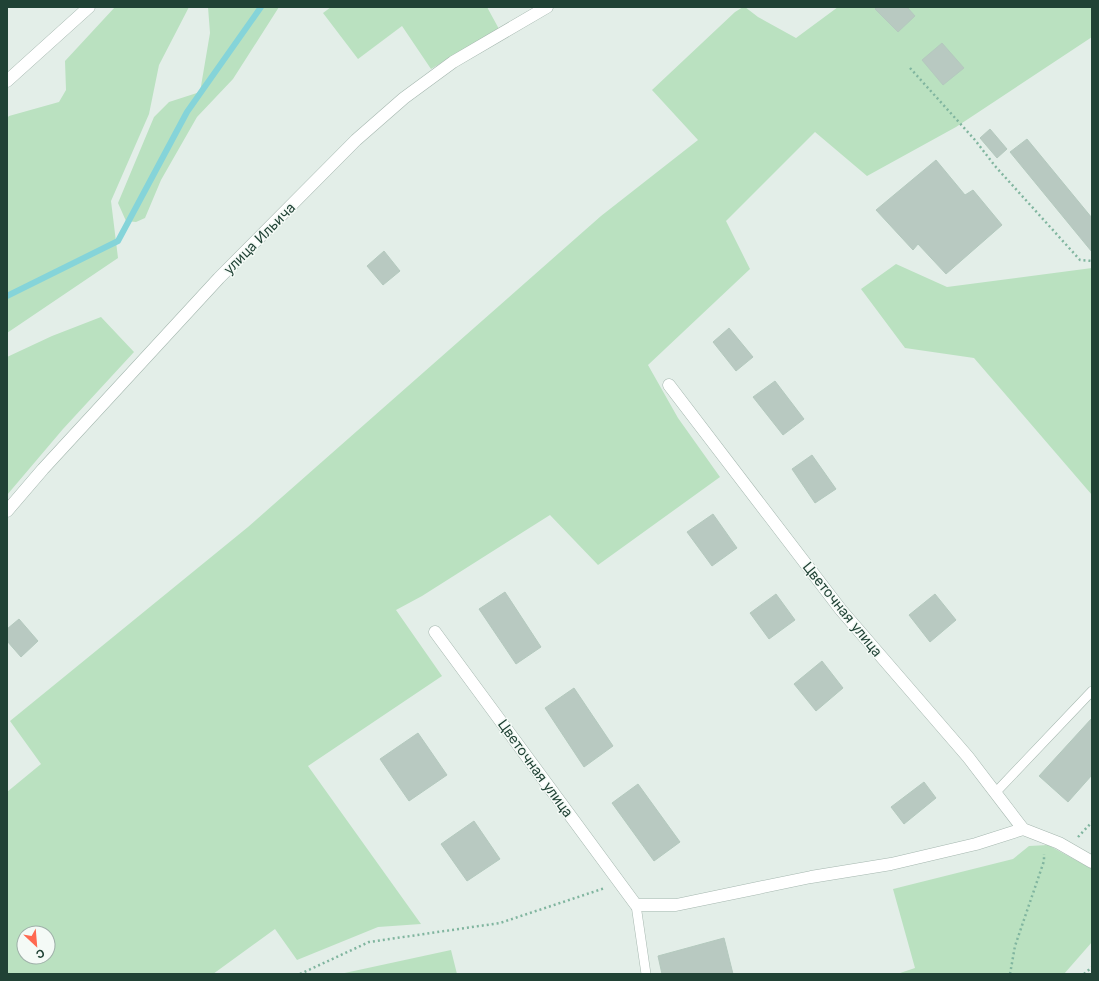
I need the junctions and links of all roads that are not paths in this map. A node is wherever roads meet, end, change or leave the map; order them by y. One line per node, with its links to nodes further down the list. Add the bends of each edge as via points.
1 (89, 7): 3 (street)
2 (547, 7): 5 (street, улица Ильича, via 453,62 404,98 356,140 219,278)
3 (7, 80)
4 (669, 385): 8 (street, Цветочная улица, via 841,610)
5 (7, 511)
6 (436, 632): 11 (street, Цветочная улица)
7 (1092, 691): 8 (lane)
8 (996, 792): 9 (street, Цветочная улица)
9 (1023, 829): 10 (street, via 1044,836); 11 (street, via 976,844 891,864 811,877 676,905)
10 (1092, 862)
11 (636, 905): 12 (lane)
12 (646, 974)

